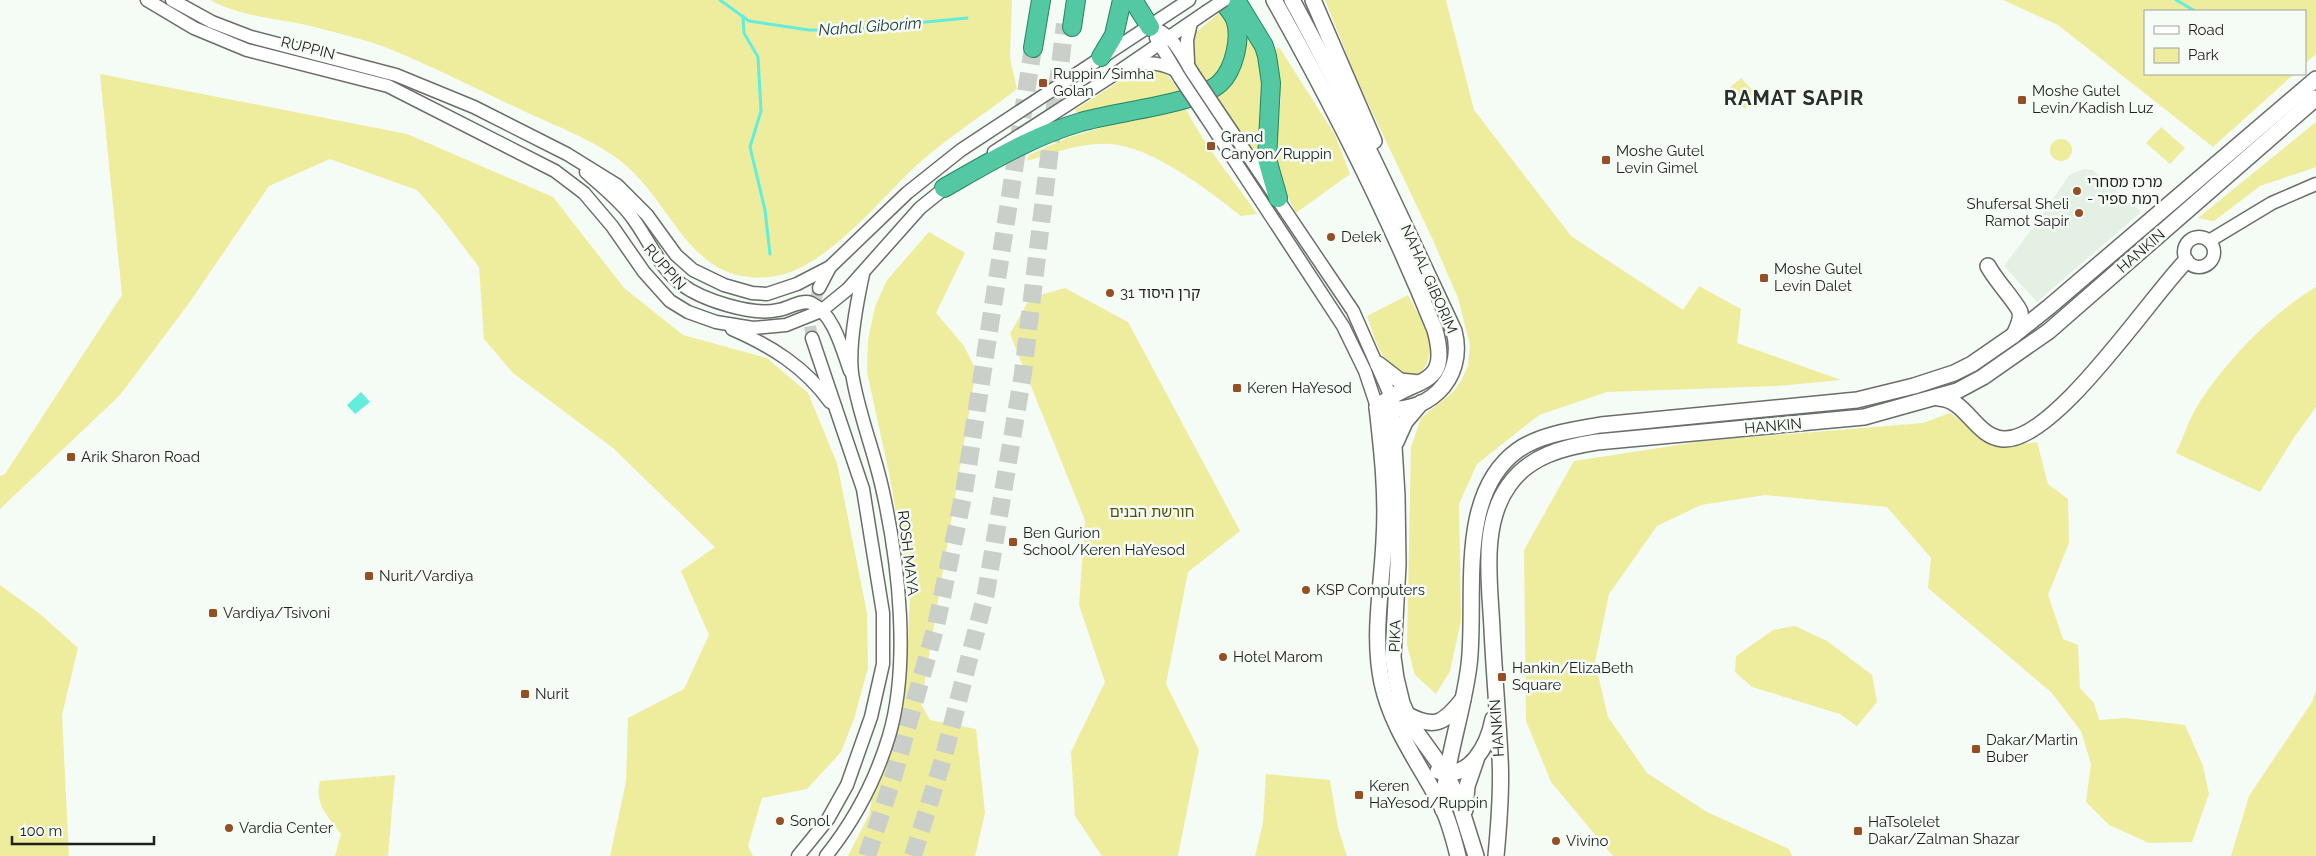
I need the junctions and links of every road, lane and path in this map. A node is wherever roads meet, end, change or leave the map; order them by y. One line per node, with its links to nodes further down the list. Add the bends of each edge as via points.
1 (147, 0): 38 (street, RUPPIN, via 194,28 247,50 388,86 555,171 584,193 670,301 688,312)
2 (172, 0): 26 (street, RUPPIN, via 212,22 251,37 396,75 474,108)
3 (1037, 0): 4 (highway, via 1033,48)
4 (1041, 0)
5 (1068, 0): 6 (highway, via 1068,26)
6 (1076, 0)
7 (1122, 0): 19 (highway, via 1114,34)
8 (1133, 0): 16 (highway)
9 (1189, 0): 16 (street, RUPPIN)
10 (1223, 0): 15 (street, RUPPIN, bridge); 28 (highway, via 1235,20 1237,38 1233,59 1219,84 1175,102 1080,122 1048,133)
11 (1236, 0): 29 (highway, via 1267,56 1271,84 1267,159)
12 (1274, 0): 44 (main road, NAHAL GIBORIM, via 1374,190 1435,330 1438,363 1436,370)
13 (1292, 0): 31 (main road, NAHAL GIBORIM)
14 (1313, 0): 31 (main road)
15 (1191, 23): 17 (street, RUPPIN); 20 (street, via 1187,40)
16 (1150, 27): 17 (street); 18 (street); 19 (street, RUPPIN)
17 (1170, 37): 18 (street, RUPPIN); 20 (street)
18 (1159, 44): 21 (street, RUPPIN); 22 (street)
19 (1101, 57): 33 (street, RUPPIN, via 932,173)
20 (1190, 68): 25 (street, bridge)
21 (1121, 70): 22 (street, via 1139,63 1160,65); 28 (street, RUPPIN)
22 (1178, 74): 25 (street, bridge)
23 (2316, 79): 36 (main road, HANKIN)
24 (2316, 98): 43 (main road, HANKIN, via 2049,331)
25 (1212, 114): 29 (street); 48 (street, via 1343,326 1366,371)
26 (567, 154): 33 (street, RUPPIN, via 617,185 647,215 676,255 710,280 752,293 767,294 797,284); 37 (street, via 634,219 666,271 698,295 753,310 779,310 808,302)
27 (2316, 184): 30 (street, via 2272,203)
28 (944, 188): 34 (street, RUPPIN, via 920,208)
29 (1278, 198): 41 (street, via 1353,311)
30 (2209, 241): 32 (street, via 2197,237 2190,240 2184,250); 32 (street, via 2214,250 2208,263 2199,267)
31 (1415, 244): 46 (main road, NAHAL GIBORIM, via 1458,346 1450,378 1438,393)
32 (2186, 261): 50 (main road, via 2118,344 2044,421 2004,439 1988,435)
33 (830, 267): 35 (street)
34 (863, 272): 37 (street, RUPPIN); 42 (street, ROSH MAYA, via 853,342)
35 (819, 288)
36 (2049, 307): 39 (main road, HANKIN); 39 (main road, via 2027,305 2005,278 1988,266 2020,311)
37 (821, 311): 38 (street, RUPPIN, via 786,325 754,328); 42 (street, via 833,328)
38 (716, 322): 49 (street, via 784,356 805,371)
39 (2014, 335): 52 (main road, HANKIN, via 1954,372 1857,400 1601,425 1564,432 1518,450 1506,462 1487,492 1476,526)
40 (812, 338): 49 (street)
41 (1378, 364): 44 (main road, via 1400,381); 47 (street)
42 (852, 378): 61 (street, ROSH MAYA, via 885,501 897,572 900,656 889,736 859,808)
43 (1983, 378): 45 (main road, HANKIN); 50 (main road, via 1974,385 1968,398 1966,408)
44 (1423, 382): 47 (main road, NAHAL GIBORIM)
45 (1934, 398): 50 (main road, via 1955,402); 53 (main road, HANKIN, via 1864,418 1597,442 1569,447 1538,458 1521,470 1508,486 1499,502 1491,532)
46 (1422, 402): 47 (main road, NAHAL GIBORIM); 51 (main road, via 1405,422)
47 (1392, 404): 48 (main road); 51 (main road, PIKA)
48 (1377, 407): 55 (main road, PIKA, via 1385,504 1378,664 1386,702)
49 (838, 414): 60 (street, via 863,489 875,554 883,613 883,664 871,717 847,785 828,819)
50 (1970, 417)
51 (1394, 450): 54 (main road, PIKA, via 1398,564 1393,657)
52 (1466, 696): 54 (main road, via 1439,722 1423,722); 57 (main road, HANKIN)
53 (1495, 700): 56 (main road, via 1488,739); 64 (main road, HANKIN, via 1500,760)
54 (1406, 714): 57 (main road, PIKA)
55 (1408, 750): 57 (main road, via 1427,767); 58 (main road, PIKA)
56 (1477, 758): 57 (main road, via 1456,772); 59 (main road, via 1467,786)
57 (1446, 774): 58 (main road, HANKIN); 59 (main road, PIKA)
58 (1443, 810): 62 (main road, PIKA)
59 (1465, 816): 63 (main road, PIKA)
60 (798, 856)
61 (826, 856)
62 (1458, 856)
63 (1476, 856)
64 (1496, 856)

